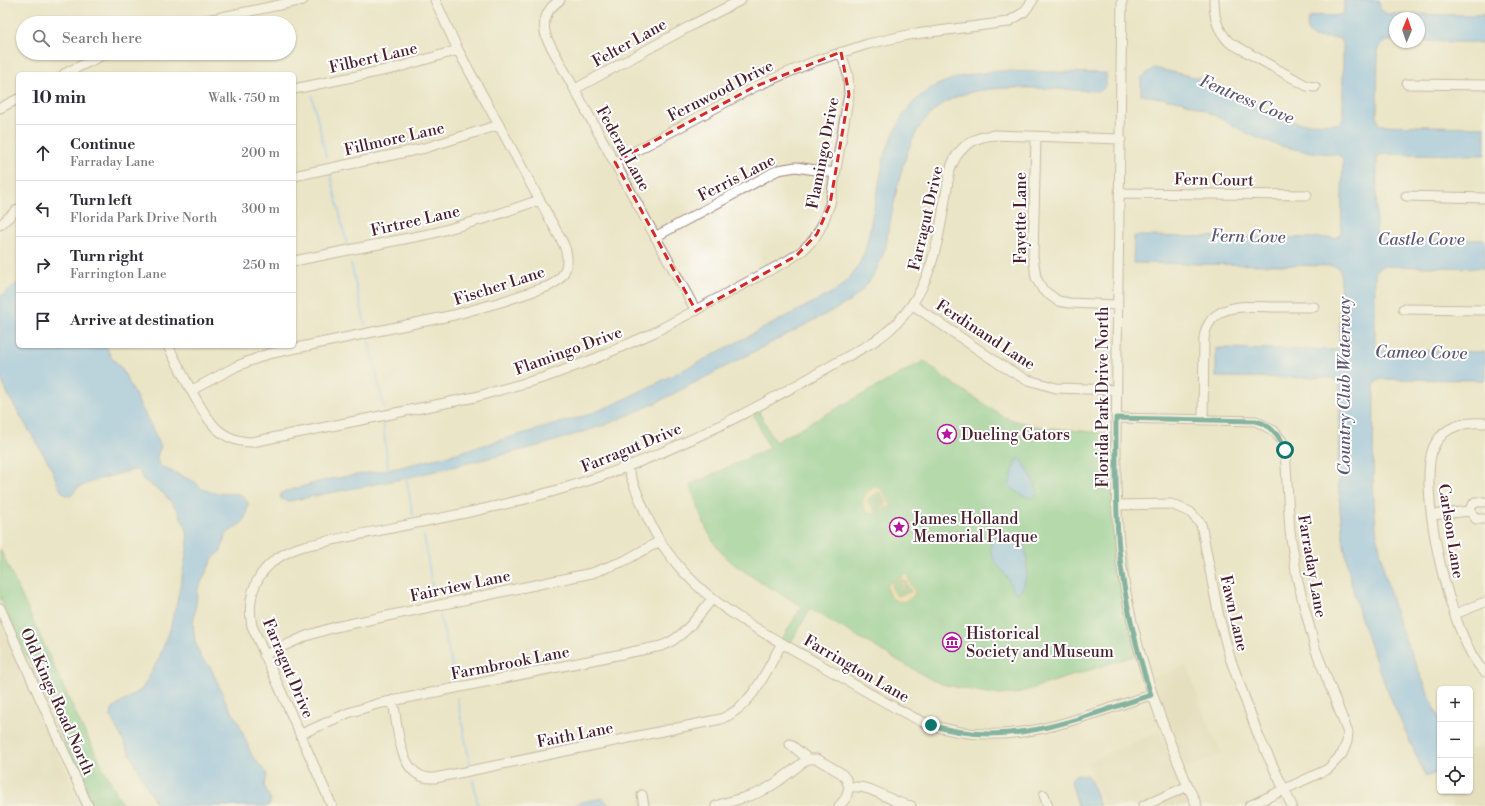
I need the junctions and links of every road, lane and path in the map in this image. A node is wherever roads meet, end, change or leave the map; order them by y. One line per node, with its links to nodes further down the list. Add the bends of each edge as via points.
1 (303, 0): 8 (street)
2 (435, 0): 9 (street, Fischer Lane)
3 (560, 0): 16 (street, Federal Lane, via 547,14 545,32)
4 (741, 0): 16 (street, Felter Lane)
5 (1122, 0): 22 (street, Florida Park Drive North)
6 (1214, 0): 15 (street, via 1216,24 1229,42 1307,86)
7 (1032, 1): 10 (street, Fernwood Drive, via 1021,15 1008,22 913,34)
8 (226, 16)
9 (458, 50): 17 (street, Filbert Lane, via 391,70); 20 (street, Fischer Lane)
10 (841, 52): 23 (street, Fernwood Drive, via 754,87); 24 (street, Flamingo Drive, via 848,75 849,94)
11 (93, 60): 12 (street)
12 (68, 72)
13 (1407, 84): 14 (street)
14 (1485, 85)
15 (1315, 87)
16 (575, 88): 23 (street, Federal Lane)
17 (296, 89)
18 (16, 100): 19 (street)
19 (0, 108)
20 (499, 125): 25 (street, Fillmore Lane, via 425,148); 30 (street, Fischer Lane)
21 (1036, 137): 22 (street, Farragut Drive); 35 (street, Farragut Drive, via 983,136 970,142 954,158 930,269); 36 (street, Fayette Lane, via 1033,256 1036,278 1044,290 1058,301 1069,304)
22 (1121, 139): 26 (street, Florida Park Drive North)
23 (615, 162): 33 (street, Federal Lane)
24 (835, 173): 33 (street, Ferris Lane, via 796,167 778,170); 40 (street, Flamingo Drive, via 825,218 817,234 805,248 787,261)
25 (296, 176)
26 (1120, 193): 27 (street, Fern Court); 36 (street, Florida Park Drive North)
27 (1306, 195)
28 (1406, 196): 29 (street)
29 (1485, 198)
30 (539, 200): 34 (street, Firtree Lane, via 434,233); 41 (street, Fischer Lane, via 567,254 564,273 553,284 459,314)
31 (16, 212): 32 (street)
32 (0, 224)
33 (655, 237): 40 (street, Federal Lane)
34 (296, 261)
35 (913, 304): 45 (street, Ferdinand Lane, via 1025,379 1056,388); 49 (street, Farragut Drive, via 892,328 868,344 719,427)
36 (1118, 305): 45 (street, Florida Park Drive North)
37 (1314, 308): 47 (street, via 1243,307 1229,309 1215,316 1207,327 1204,338)
38 (1404, 309): 39 (street)
39 (1485, 310)
40 (696, 311): 44 (street, Flamingo Drive, via 621,348 521,384 475,397 256,441 236,440 218,430 209,420)
41 (296, 347)
42 (169, 348): 44 (street, Flamingo Drive)
43 (293, 348): 44 (street, Fischer Lane, via 274,352 237,366)
44 (192, 390)
45 (1117, 390): 46 (street, Florida Park Drive North)
46 (1116, 418): 47 (street, Farraday Lane); 51 (street, Florida Park Drive North)
47 (1203, 419): 70 (street, Farraday Lane, via 1256,421 1274,431 1282,441 1286,461 1290,531 1301,597 1319,661 1348,736 1346,745 1335,763 1320,774)
48 (1485, 423): 53 (street, Carlson Lane, via 1455,426 1443,434 1435,444 1429,472)
49 (627, 467): 55 (street, Farrington Lane, via 646,515); 61 (street, Farragut Drive, via 509,504 284,553 273,560 263,572 251,600 252,626)
50 (1485, 502): 52 (street, via 1475,502)
51 (1116, 505): 63 (street, Florida Park Drive North, via 1124,578 1135,636); 70 (street, Fawn Lane, via 1171,504 1190,512 1202,524 1219,617 1230,658 1252,719)
52 (1470, 511): 53 (street); 54 (street, via 1476,519)
53 (1432, 515): 59 (street, Carlson Lane, via 1440,570)
54 (1485, 519)
55 (660, 541): 56 (street, Farrington Lane, via 686,575); 61 (street, Fairview Lane, via 618,564 592,574 335,627 306,636)
56 (712, 599): 60 (street, Farrington Lane, via 746,623); 64 (street, Farmbrook Lane, via 683,633 661,646)
57 (1485, 602): 59 (street)
58 (0, 608): 74 (street, Old Kings Road North)
59 (1455, 614): 62 (street, Carlson Lane, via 1472,655)
60 (782, 643): 63 (street, Farrington Lane, via 913,717 940,728 960,732 995,735 1026,732); 64 (street, Faith Lane, via 749,700 721,719 435,778 418,775 407,765)
61 (264, 655): 65 (street, Farragut Drive)
62 (1485, 672)
63 (1151, 695): 68 (street, Florida Park Drive North)
64 (393, 700): 65 (street, Farmbrook Lane, via 348,713)
65 (301, 734): 75 (street, Farragut Drive)
66 (790, 744): 67 (street)
67 (808, 759): 69 (street, via 817,759 841,773); 73 (street)
68 (1188, 786): 81 (street); 82 (street, Florida Park Drive North)
69 (849, 787): 78 (street, via 846,798); 79 (street, via 867,787)
70 (1283, 791): 83 (street, Farraday Lane); 84 (street, Fawn Lane)
71 (642, 795): 76 (street)
72 (1044, 795): 80 (street)
73 (743, 803): 77 (street)
74 (88, 806)
75 (332, 806)
76 (644, 806)
77 (716, 806)
78 (839, 806)
79 (907, 806)
80 (1048, 806)
81 (1143, 806)
82 (1197, 806)
83 (1249, 806)
84 (1292, 806)

